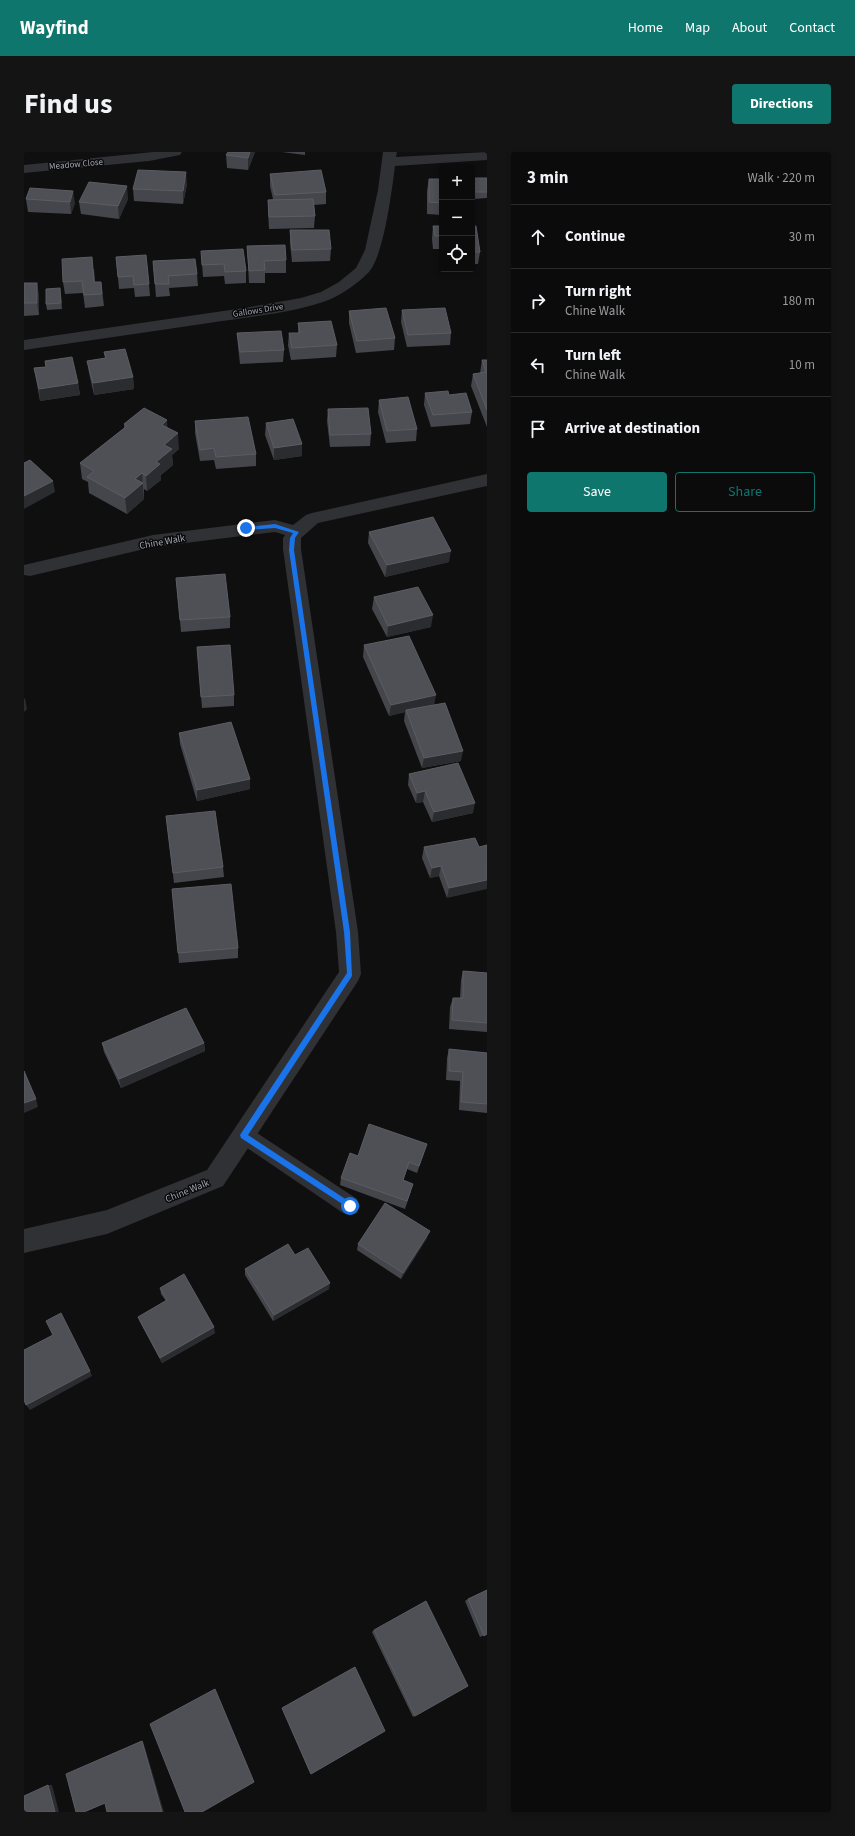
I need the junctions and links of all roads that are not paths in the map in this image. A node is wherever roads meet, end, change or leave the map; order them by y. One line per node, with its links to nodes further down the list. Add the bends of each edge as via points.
1 (175, 152): 4 (street, Meadow Close, via 149,157)
2 (487, 156): 3 (street)
3 (389, 157): 5 (street, Gallows Drive, via 372,250 363,270 326,295 304,302 244,313)
4 (24, 169)
5 (24, 345)
6 (487, 480): 7 (street, via 312,519)
7 (296, 532): 8 (street, Chine Walk, via 275,526 153,541); 9 (street, Chine Walk, via 292,538 292,550 347,932 350,974)
8 (30, 570)
9 (244, 1135): 10 (lane); 11 (street, Chine Walk, via 215,1178 107,1222)
10 (350, 1206)
11 (24, 1241)

